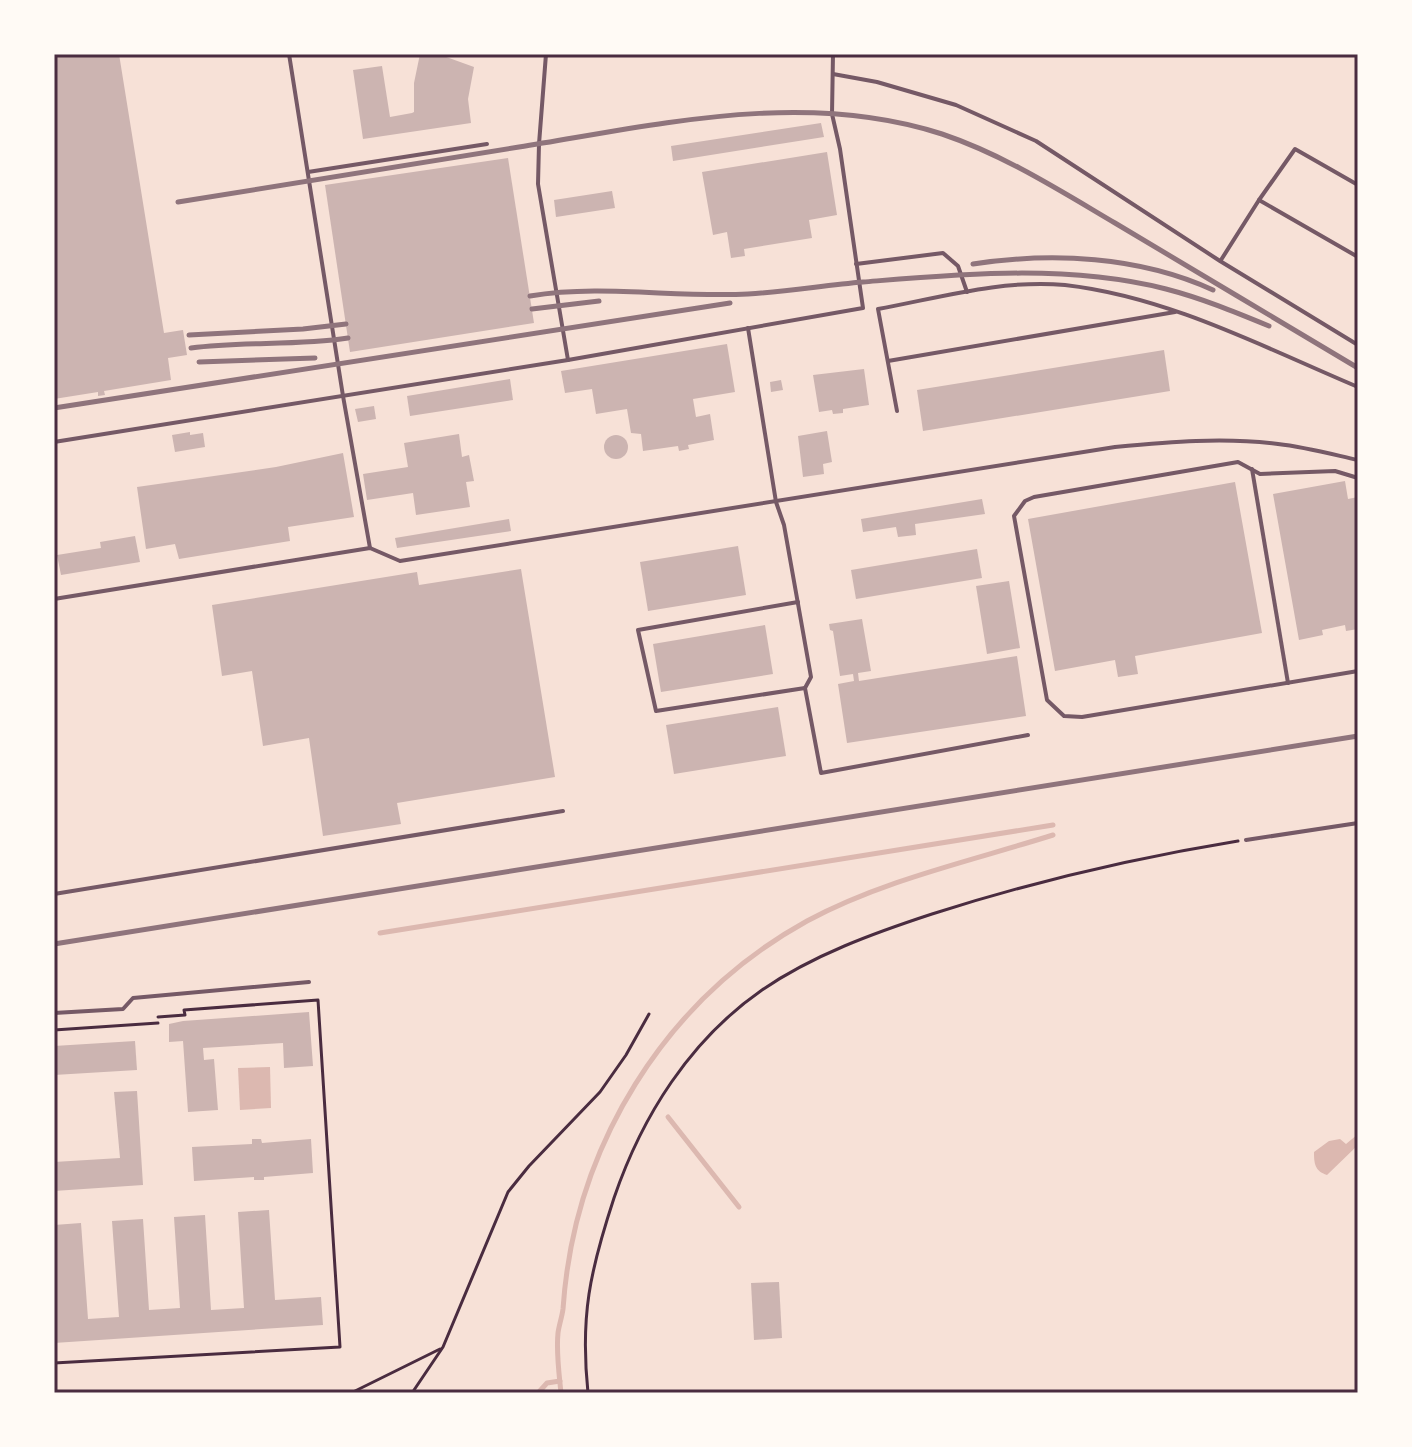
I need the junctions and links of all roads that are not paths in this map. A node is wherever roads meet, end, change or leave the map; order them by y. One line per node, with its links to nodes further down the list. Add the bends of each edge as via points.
1 (289, 54): 6 (lane)
2 (546, 54): 16 (lane, via 538,184)
3 (833, 54): 4 (lane)
4 (833, 74): 10 (lane, via 956,105 1036,141); 11 (lane, via 832,114)
5 (487, 144): 6 (lane)
6 (308, 172): 19 (lane)
7 (1358, 185): 8 (lane, via 1295,149)
8 (1259, 200): 9 (lane); 10 (lane)
9 (1358, 257)
10 (1220, 261): 15 (lane)
11 (856, 264): 12 (lane, via 943,253 958,266); 14 (lane, via 863,308)
12 (967, 292): 13 (lane, via 1064,285); 17 (lane, via 878,309)
13 (1178, 312): 17 (lane); 18 (lane)
14 (748, 328): 16 (lane); 25 (lane)
15 (1358, 345)
16 (568, 360): 19 (lane)
17 (888, 361): 20 (lane)
18 (1358, 387)
19 (343, 396): 21 (lane); 26 (lane)
20 (897, 411)
21 (54, 442)
22 (1358, 460): 25 (lane, via 1275,443 1187,440)
23 (1252, 469): 24 (lane, via 1272,475 1335,471); 30 (lane); 30 (lane, via 1238,462 1034,497 1014,516 1047,700 1064,716)
24 (1358, 478)
25 (776, 502): 26 (lane, via 400,561); 28 (lane)
26 (370, 548): 27 (lane)
27 (54, 599)
28 (798, 602): 31 (lane, via 811,677); 31 (lane, via 638,630 656,711)
29 (1358, 671): 30 (lane)
30 (1288, 683)
31 (805, 688): 32 (lane, via 821,773)
32 (1028, 735)
33 (563, 811): 36 (lane)
34 (1358, 823): 35 (lane)
35 (1246, 840)
36 (54, 894)
37 (309, 982): 38 (lane, via 133,998 123,1009)
38 (54, 1013)

